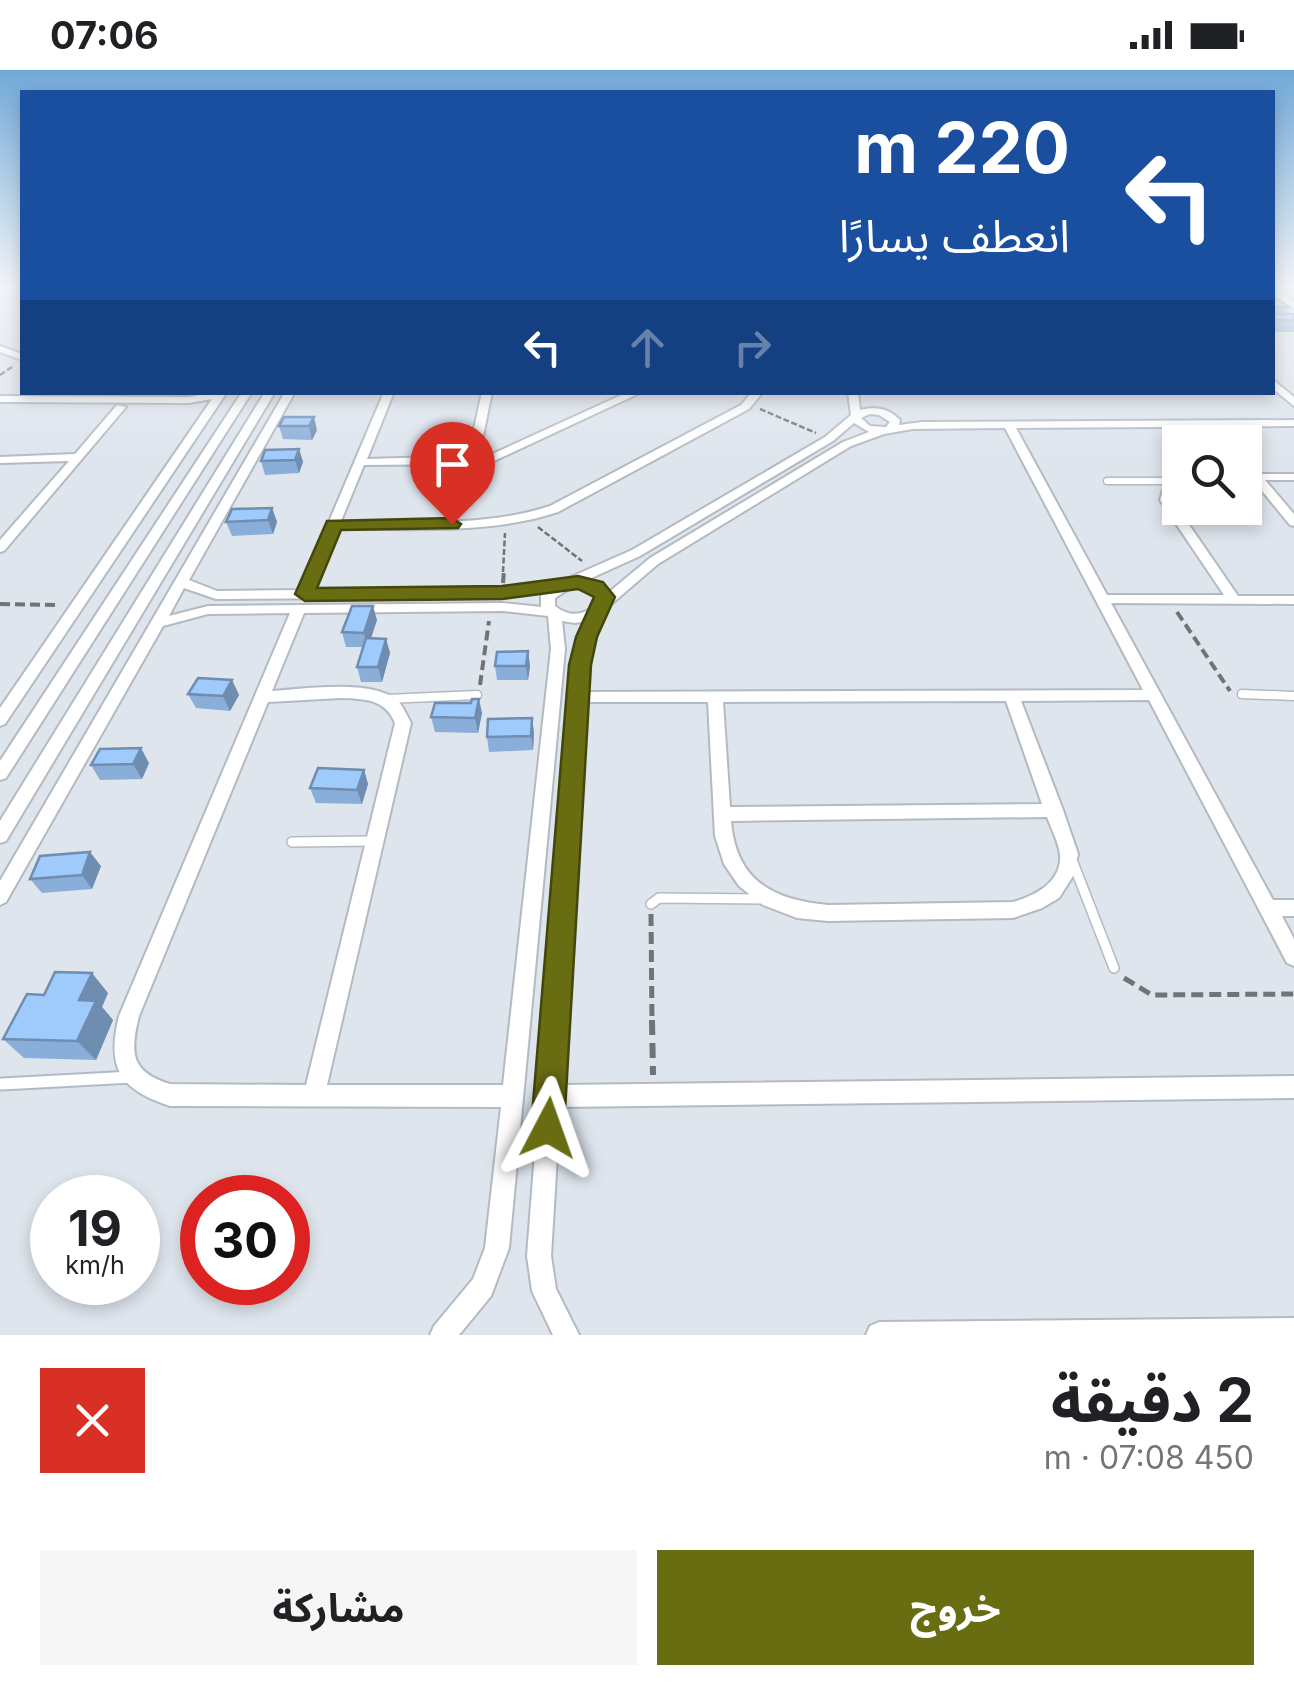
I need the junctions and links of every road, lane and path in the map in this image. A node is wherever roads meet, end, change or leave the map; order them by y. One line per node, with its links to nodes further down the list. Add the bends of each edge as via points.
1 (20, 360): 2 (path)
2 (0, 375)
3 (1275, 385): 17 (street)
4 (216, 395): 15 (street)
5 (220, 395): 18 (street)
6 (244, 395): 68 (street)
7 (268, 395): 24 (street)
8 (288, 395): 23 (street)
9 (388, 395): 30 (street)
10 (486, 395): 29 (street)
11 (630, 395): 29 (street, via 504,455)
12 (852, 395): 20 (street)
13 (870, 396): 19 (street)
14 (754, 398): 26 (path); 36 (street)
15 (123, 400): 16 (street); 18 (street); 27 (street)
16 (0, 403)
17 (1294, 404)
18 (208, 412): 52 (street)
19 (884, 413): 20 (street); 21 (street); 25 (street, via 896,422)
20 (856, 416): 25 (street, via 863,428); 26 (street)
21 (1294, 420): 22 (street)
22 (1010, 425): 25 (street); 46 (street)
23 (270, 427): 24 (street); 43 (street)
24 (248, 428): 69 (street)
25 (888, 429): 54 (street, via 847,444 654,561)
26 (829, 438): 42 (street)
27 (79, 456): 28 (street); 41 (street)
28 (0, 460)
29 (472, 461): 30 (street)
30 (360, 462): 39 (street)
31 (1262, 477): 32 (street)
32 (1294, 477)
33 (1162, 481): 34 (lane)
34 (1106, 482)
35 (1262, 489): 38 (street)
36 (527, 518): 37 (street); 42 (path)
37 (506, 522): 39 (street); 45 (path)
38 (1294, 522)
39 (334, 525): 50 (street)
40 (1183, 525): 48 (street)
41 (0, 548)
42 (596, 572): 44 (street)
43 (181, 582): 50 (street, via 216,595); 56 (street)
44 (567, 584): 45 (street); 54 (street, via 596,586); 55 (street, via 548,596)
45 (502, 593): 50 (street)
46 (1103, 600): 47 (street); 60 (street)
47 (1169, 600): 48 (street); 58 (path, via 1224,686)
48 (1234, 600): 49 (street)
49 (1294, 600)
50 (302, 602): 53 (street); 56 (street, via 208,610); 63 (street)
51 (0, 604): 52 (path)
52 (77, 605): 66 (street)
53 (491, 607): 55 (street); 57 (path)
54 (602, 607): 55 (street, via 576,619); 64 (street, via 582,650)
55 (553, 613): 89 (street, via 558,649)
56 (158, 623): 67 (street)
57 (477, 694): 65 (lane)
58 (1242, 694): 62 (lane)
59 (1011, 695): 60 (street); 61 (street); 70 (street)
60 (1154, 695): 79 (street)
61 (714, 696): 64 (street); 71 (street)
62 (1294, 696)
63 (262, 697): 65 (street); 84 (street, via 129,1016 123,1059)
64 (577, 697): 90 (street)
65 (383, 700): 74 (street, via 403,723)
66 (0, 720)
67 (72, 772): 69 (street); 76 (street)
68 (0, 774)
69 (37, 774): 72 (street)
70 (1054, 810): 71 (street); 75 (street)
71 (722, 814): 77 (street, via 730,859)
72 (0, 836)
73 (292, 842): 74 (lane)
74 (376, 842): 88 (street)
75 (1070, 854): 77 (street, via 1056,892 1014,910 828,914); 82 (lane)
76 (0, 897)
77 (768, 899): 78 (lane, via 659,898)
78 (651, 904): 87 (path)
79 (1268, 908): 80 (street); 81 (street)
80 (1294, 908)
81 (1294, 957)
82 (1114, 968): 83 (path, via 1152,995)
83 (1294, 994)
84 (132, 1077): 85 (lane); 88 (street, via 170,1095)
85 (2, 1084)
86 (1294, 1087): 87 (street)
87 (653, 1094): 90 (street)
88 (314, 1095): 89 (street)
89 (512, 1096): 92 (street, via 497,1248 482,1288)
90 (550, 1096): 93 (street, via 540,1274)
91 (1294, 1331): 94 (street)
92 (442, 1335)
93 (566, 1335)
94 (879, 1335)

